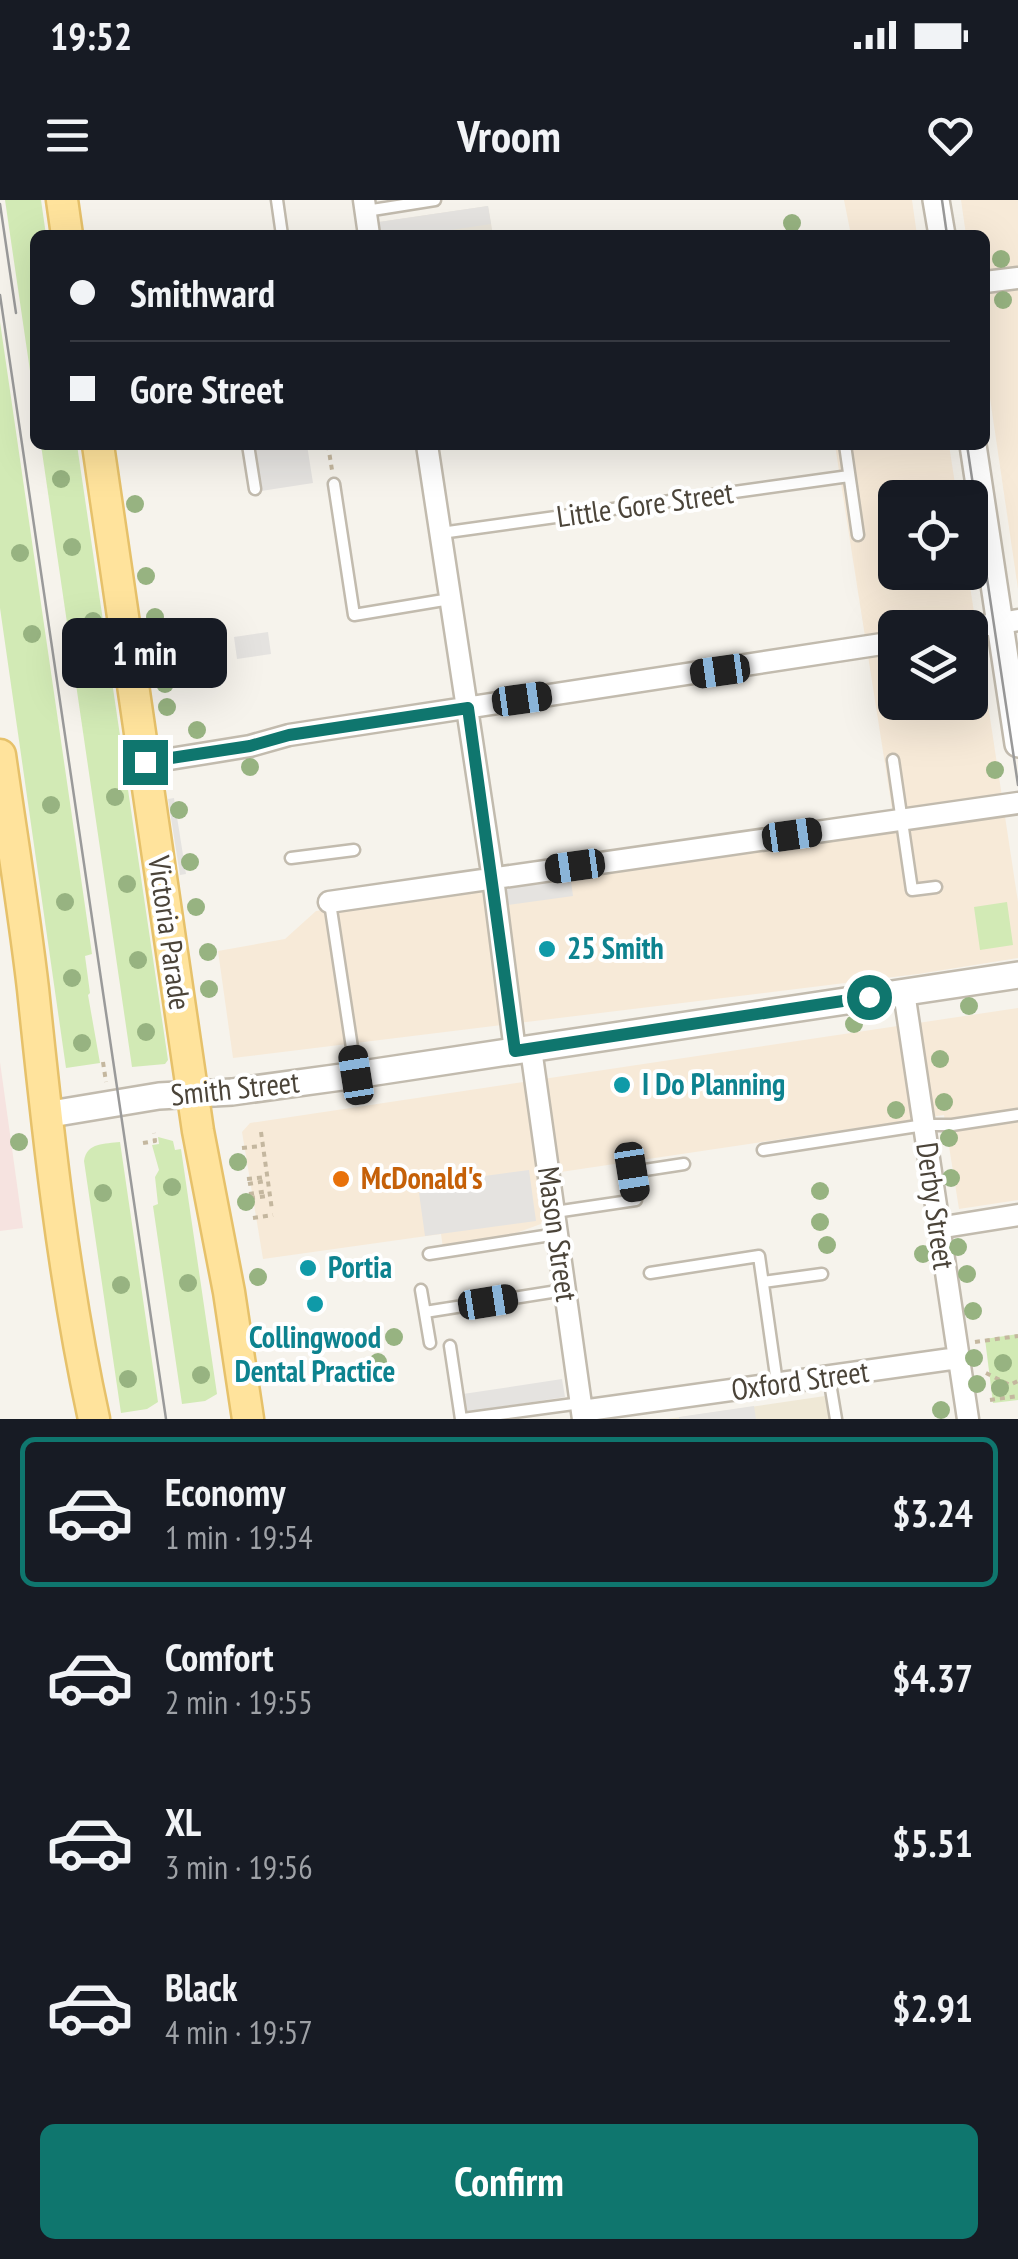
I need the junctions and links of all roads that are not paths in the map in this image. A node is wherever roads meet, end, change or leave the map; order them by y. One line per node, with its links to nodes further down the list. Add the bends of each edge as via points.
1 (62, 200): 6 (main road)
2 (277, 200): 7 (lane)
3 (436, 200): 5 (lane)
4 (936, 200): 9 (street)
5 (365, 205): 8 (street)
6 (67, 230)
7 (281, 230)
8 (368, 230)
9 (941, 230)
10 (1018, 278): 11 (street)
11 (990, 281)
12 (99, 450): 29 (main road, Victoria Parade)
13 (249, 450): 19 (lane)
14 (428, 450): 20 (street, Mason Street)
15 (846, 450): 17 (lane)
16 (974, 450): 23 (street)
17 (849, 476): 20 (lane, Little Gore Street); 21 (lane)
18 (334, 484): 22 (lane, via 354,614)
19 (255, 489)
20 (440, 533): 22 (street, Mason Street)
21 (858, 535)
22 (450, 599): 25 (street, Mason Street)
23 (1009, 622): 26 (street)
24 (878, 645): 25 (street)
25 (468, 708): 29 (street); 34 (street, Mason Street)
26 (1018, 744)
27 (0, 756): 42 (main road)
28 (893, 760): 31 (lane)
29 (145, 762): 41 (main road, Victoria Parade)
30 (1018, 802): 31 (street)
31 (902, 819): 34 (street); 35 (lane, via 912,890)
32 (354, 850): 33 (lane)
33 (291, 858)
34 (493, 878): 36 (street); 39 (street, Mason Street)
35 (936, 887)
36 (330, 902): 40 (lane)
37 (1018, 975): 38 (street, Smith Street)
38 (904, 992): 39 (street, Smith Street); 44 (street, Derby Street)
39 (523, 1050): 40 (street, Smith Street); 47 (street, Mason Street)
40 (356, 1075): 41 (street, Smith Street)
41 (193, 1095): 42 (street, Smith Street); 65 (main road, Victoria Parade)
42 (45, 1115): 64 (main road)
43 (1018, 1115): 44 (lane)
44 (924, 1125): 45 (lane); 49 (street, Derby Street)
45 (763, 1150)
46 (684, 1164): 47 (lane, via 632,1172 636,1200)
47 (554, 1212): 50 (street, Mason Street)
48 (1018, 1215): 49 (street)
49 (938, 1228): 60 (street, Derby Street)
50 (557, 1234): 51 (lane); 56 (street, Mason Street)
51 (430, 1254)
52 (650, 1273): 54 (lane, via 759,1256)
53 (822, 1274): 54 (lane)
54 (762, 1282): 62 (lane)
55 (421, 1290): 57 (lane)
56 (565, 1290): 57 (lane); 63 (street, Mason Street)
57 (425, 1312): 58 (lane)
58 (430, 1343)
59 (450, 1346): 66 (lane)
60 (958, 1358): 61 (street, Oxford Street); 68 (street, Derby Street)
61 (829, 1377): 62 (street, Oxford Street); 67 (lane)
62 (778, 1384): 63 (street, Oxford Street)
63 (582, 1411): 66 (lane)
64 (94, 1419)
65 (248, 1419)
66 (462, 1419)
67 (836, 1419)
68 (968, 1419)

